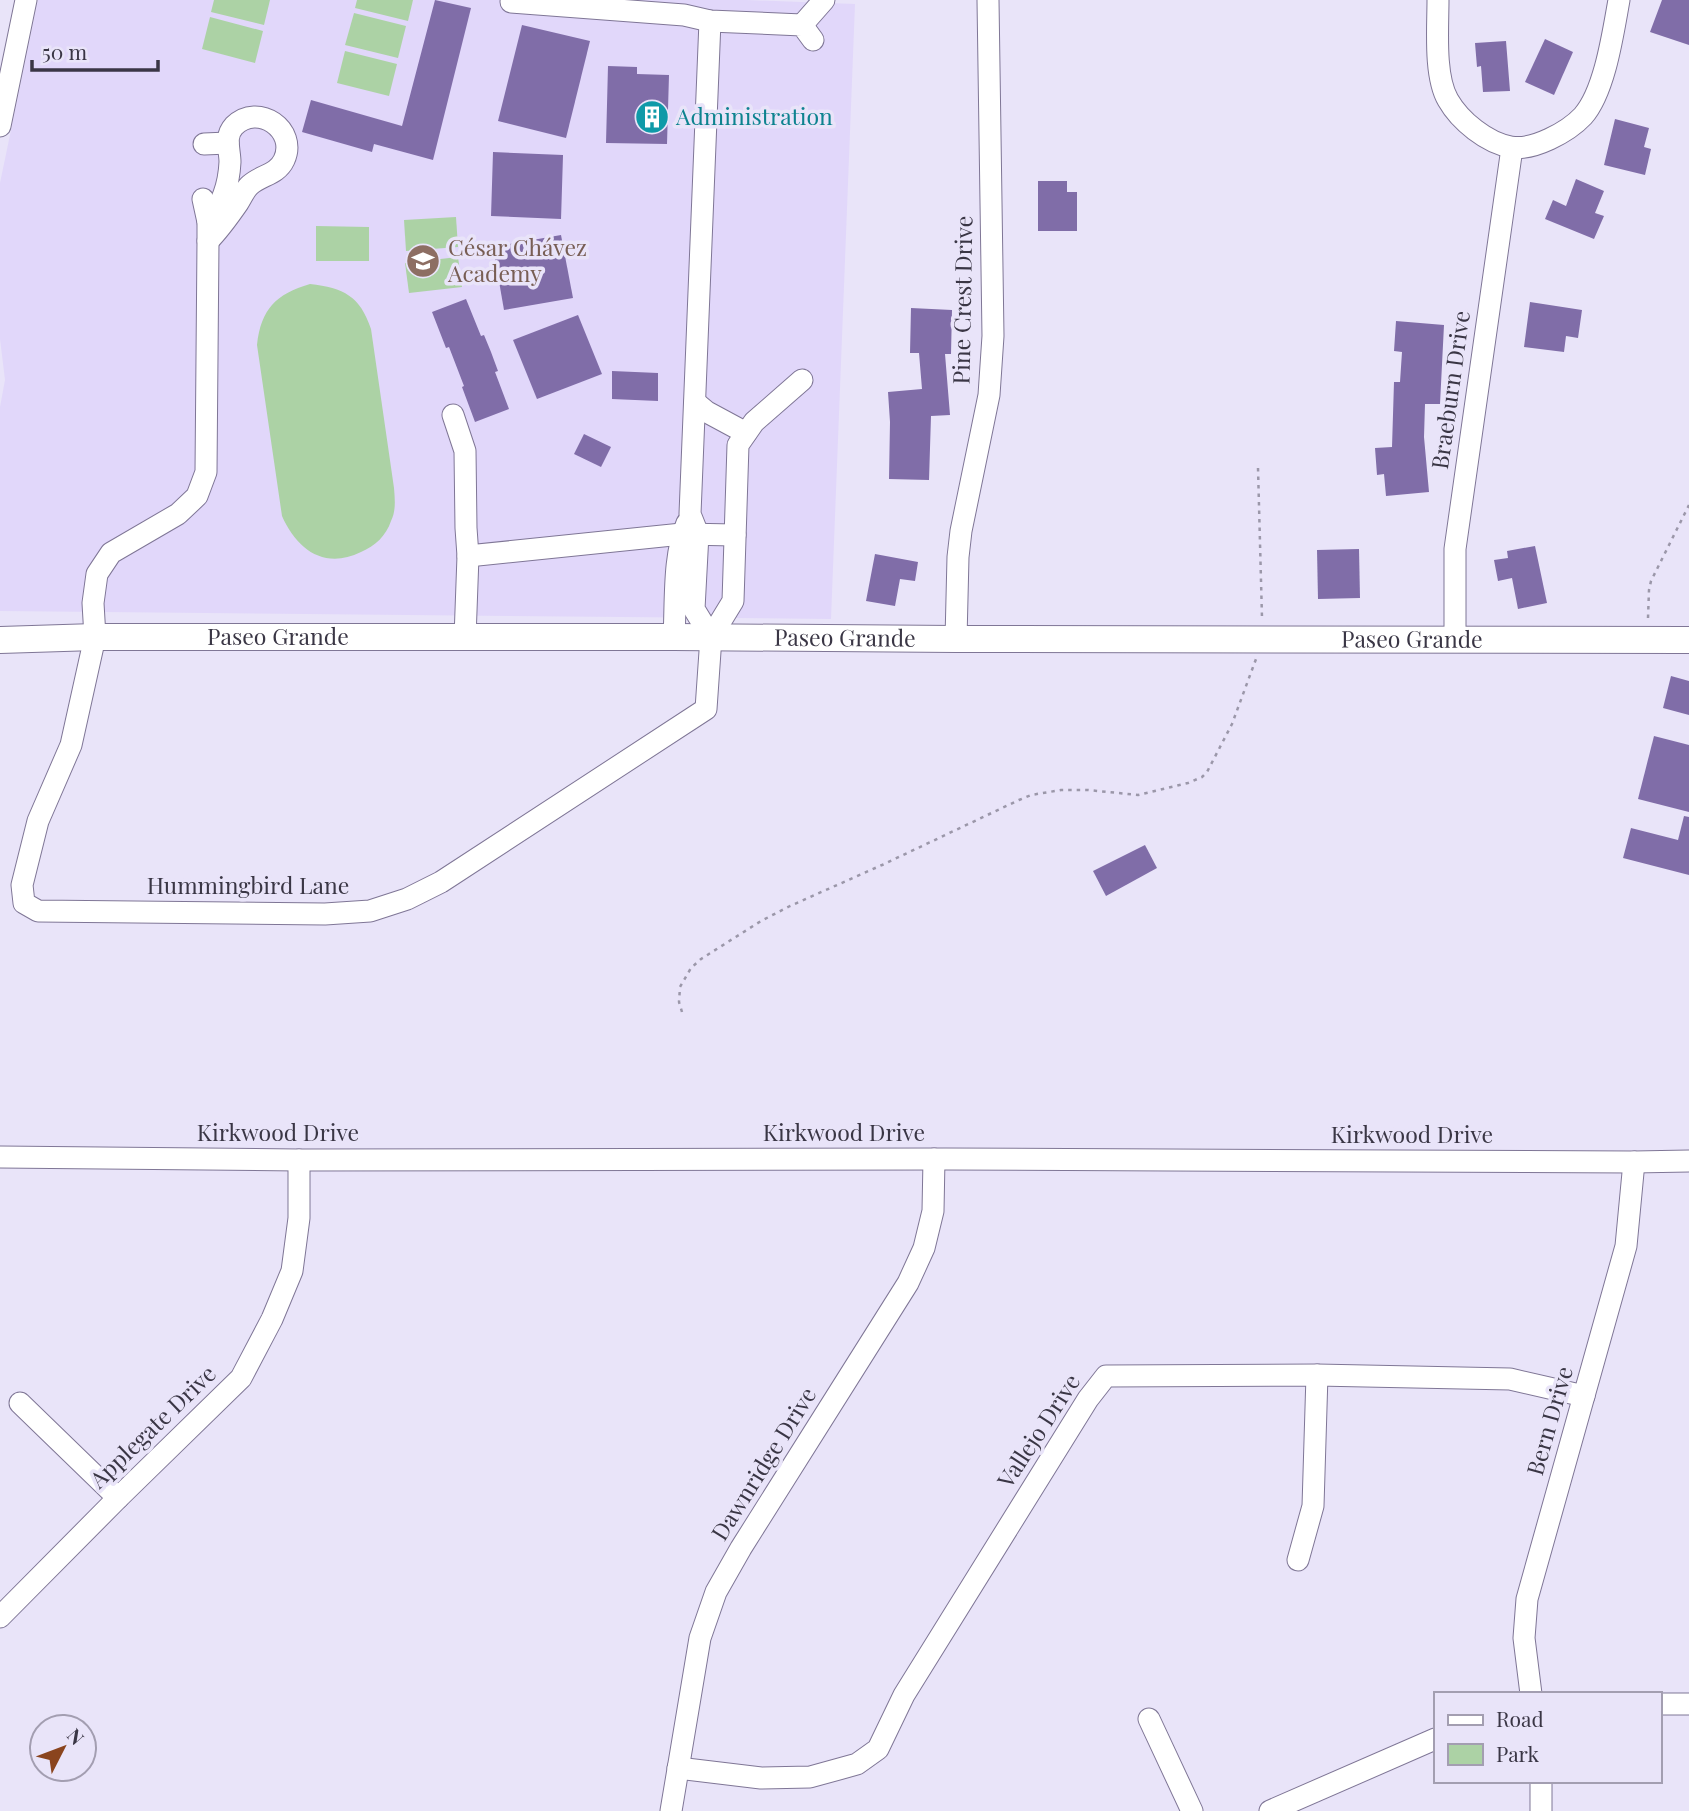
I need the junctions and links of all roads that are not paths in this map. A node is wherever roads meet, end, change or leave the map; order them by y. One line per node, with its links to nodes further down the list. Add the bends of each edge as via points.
1 (26, 0): 8 (street)
2 (824, 0): 7 (street, via 807,32)
3 (988, 0): 25 (street, Pine Crest Drive, via 993,336 989,395 961,531)
4 (1438, 0): 11 (street, via 1439,69 1447,99 1478,131)
5 (1619, 0): 11 (street, via 1599,87 1583,115 1550,140)
6 (511, 2): 7 (street)
7 (710, 20): 15 (street)
8 (0, 126)
9 (228, 143): 10 (street); 13 (street, via 224,194); 13 (street, via 229,133 243,119 264,117 281,128 287,147 281,166 250,185 221,228)
10 (204, 144)
11 (1513, 148): 27 (street, Braeburn Drive, via 1455,549)
12 (203, 198): 13 (street)
13 (208, 231): 22 (street, via 206,472 197,496 178,514 111,553 97,574)
14 (802, 380): 17 (street)
15 (695, 402): 17 (street); 18 (street)
16 (453, 415): 20 (street, via 465,452)
17 (746, 433): 19 (street, via 738,445)
18 (690, 528): 19 (street); 20 (street); 21 (street, via 678,558); 23 (street, via 694,609)
19 (734, 535): 23 (street, via 733,601)
20 (468, 556): 24 (street)
21 (674, 636): 23 (main road, Paseo Grande); 24 (main road, Paseo Grande)
22 (95, 637): 23 (street, Hummingbird Lane, via 71,745 38,821 22,886 24,904 38,911 325,914 369,911 407,899 441,882 706,709); 24 (main road, Paseo Grande); 26 (main road, Paseo Grande)
23 (711, 637): 25 (main road, Paseo Grande)
24 (465, 638)
25 (956, 639): 27 (main road, Paseo Grande)
26 (0, 640)
27 (1455, 640): 28 (main road, Paseo Grande)
28 (1689, 640)
29 (0, 1157): 31 (street, Kirkwood Drive)
30 (934, 1159): 31 (street, Kirkwood Drive); 33 (street, Kirkwood Drive); 45 (street, Dawnridge Drive, via 933,1211 924,1248 908,1283 716,1592 700,1639)
31 (299, 1160): 37 (street, Applegate Drive, via 299,1219 292,1271 241,1378)
32 (1689, 1161): 33 (street, Kirkwood Drive)
33 (1634, 1162): 35 (street, Bern Drive, via 1626,1246)
34 (1317, 1375): 35 (street, Vallejo Drive, via 1510,1378); 38 (street, via 1313,1506); 45 (street, Vallejo Drive, via 1107,1376 1088,1399 904,1695 878,1749 857,1764 810,1777 761,1778)
35 (1584, 1396): 40 (street, Bern Drive, via 1527,1599 1524,1638)
36 (20, 1403): 37 (street)
37 (118, 1498): 39 (street, Applegate Drive)
38 (1298, 1560)
39 (0, 1617)
40 (1531, 1692)
41 (1661, 1703): 42 (street)
42 (1689, 1703)
43 (1149, 1719): 49 (street)
44 (1434, 1738): 47 (street)
45 (678, 1768): 48 (street, Dawnridge Drive)
46 (1541, 1783): 50 (street)
47 (1278, 1809)
48 (671, 1811)
49 (1192, 1811)
50 (1541, 1811)

